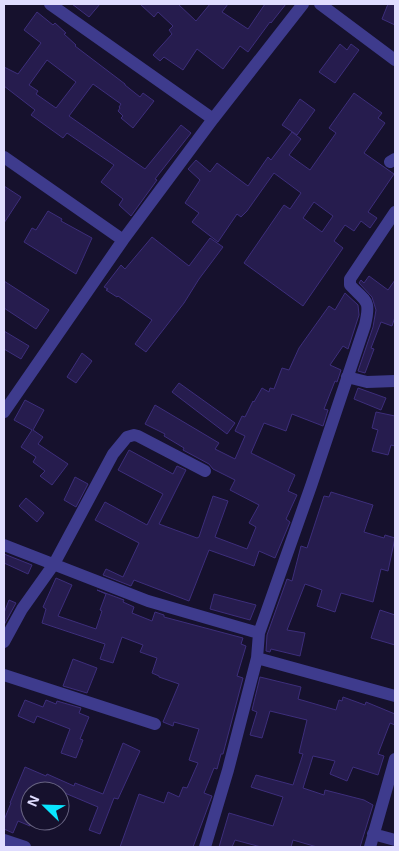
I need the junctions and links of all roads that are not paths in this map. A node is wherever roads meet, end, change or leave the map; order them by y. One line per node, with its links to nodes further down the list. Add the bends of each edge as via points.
1 (50, 4): 5 (street)
2 (303, 4): 5 (street)
3 (320, 4): 4 (street)
4 (395, 60)
5 (213, 119): 8 (street)
6 (4, 157): 8 (street)
7 (395, 212): 9 (street, via 350,279 350,284 367,301 368,311)
8 (123, 240): 11 (street)
9 (347, 376): 10 (street, via 367,382); 15 (street)
10 (395, 381)
11 (4, 412)
12 (205, 471): 14 (street, via 138,436 127,437 113,454)
13 (4, 545): 14 (street)
14 (54, 564): 15 (street, via 148,601); 16 (street, via 22,609)
15 (259, 633): 17 (street)
16 (4, 642)
17 (257, 658): 19 (street); 26 (street)
18 (4, 675): 20 (street)
19 (395, 696)
20 (155, 724)
21 (395, 759): 22 (street)
22 (374, 834): 24 (street); 27 (street)
23 (4, 840): 25 (street)
24 (395, 840)
25 (25, 847)
26 (205, 847)
27 (370, 847)

